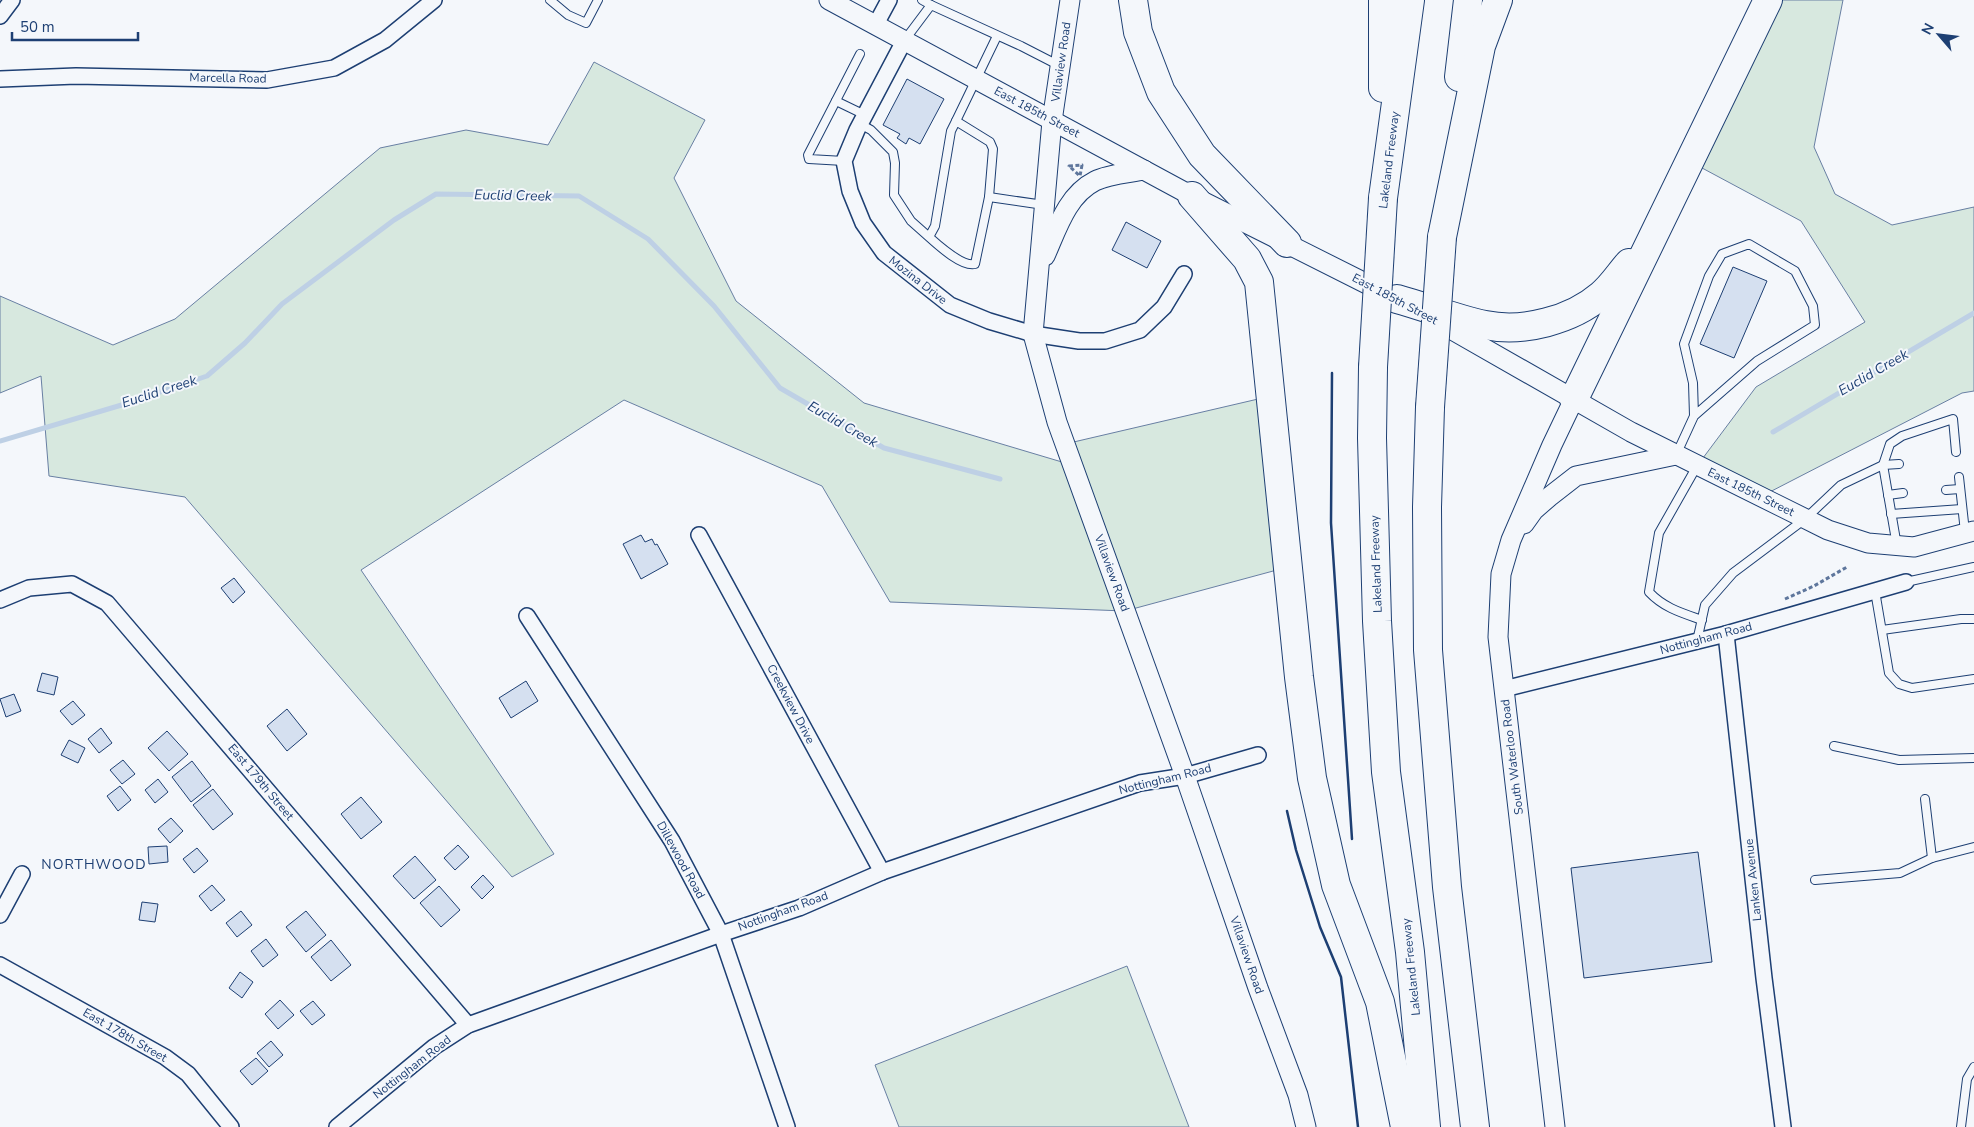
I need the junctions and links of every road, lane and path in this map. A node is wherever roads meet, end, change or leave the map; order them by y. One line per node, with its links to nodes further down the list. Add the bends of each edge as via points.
1 (12, 0): 16 (street)
2 (434, 0): 22 (street, Marcella Road, via 385,40 334,68 267,80 76,76)
3 (550, 0): 4 (lane, via 586,24)
4 (598, 0)
5 (829, 0): 17 (street, East 185th Street)
6 (889, 0): 17 (street)
7 (922, 0): 15 (lane)
8 (1070, 0): 21 (street, Villaview Road)
9 (1133, 0): 37 (highway, via 1138,32 1161,92 1202,155)
10 (1383, 0): 32 (highway)
11 (1410, 0): 32 (highway, Lakeland Freeway)
12 (1468, 0): 36 (highway)
13 (1498, 0): 36 (highway, via 1482,46)
14 (1768, 0): 34 (highway)
15 (931, 5): 18 (lane); 19 (lane)
16 (0, 16)
17 (876, 26): 19 (street, East 185th Street)
18 (997, 36): 21 (lane); 23 (lane)
19 (904, 41): 23 (street, East 185th Street); 25 (street)
20 (860, 54): 24 (lane)
21 (1060, 66): 26 (street, Villaview Road)
22 (0, 79)
23 (977, 80): 26 (street, East 185th Street); 27 (lane)
24 (836, 101): 25 (lane); 28 (lane, via 808,155 809,159)
25 (863, 119): 28 (street); 35 (lane, via 893,152 894,195 911,221)
26 (1052, 120): 29 (street, East 185th Street); 33 (street, Villaview Road)
27 (956, 122): 31 (lane, via 990,142 993,149); 35 (lane, via 951,131 935,226)
28 (844, 161): 41 (street, Mozina Drive, via 850,191 863,223 884,253 950,305)
29 (1144, 170): 30 (street, East 185th Street); 38 (street, via 1097,180 1081,190 1067,208)
30 (1192, 196): 37 (street, East 185th Street); 94 (highway, via 1247,258 1259,282 1312,778 1336,885 1380,1002)
31 (989, 197): 33 (lane); 35 (lane, via 975,264 965,263)
32 (1384, 198): 95 (highway, Lakeland Freeway, bridge, via 1373,367 1377,621 1386,772 1410,952)
33 (1044, 206): 38 (street, Villaview Road)
34 (1652, 235): 40 (highway, via 1601,295 1568,316 1538,324 1516,327 1486,325); 42 (highway)
35 (929, 237)
36 (1442, 237): 96 (highway, bridge, via 1430,407 1428,650 1447,887)
37 (1287, 243): 40 (street, East 185th Street)
38 (1039, 268): 41 (street, Villaview Road)
39 (1184, 274): 41 (street, Mozina Drive, via 1164,307 1140,330 1105,341 1078,341)
40 (1397, 299): 42 (street, East 185th Street)
41 (1033, 334): 78 (street, Villaview Road, via 1057,422)
42 (1574, 399): 45 (street, East 185th Street); 59 (street, South Waterloo Road)
43 (1694, 416): 43 (lane, via 1693,383 1684,344 1709,276 1722,254 1749,244 1795,272 1813,306 1815,325 1757,362); 45 (lane)
44 (1956, 452): 47 (lane, via 1953,420 1902,436 1890,444)
45 (1676, 455): 48 (street, East 185th Street); 59 (street, via 1576,476 1534,510)
46 (1899, 464): 47 (lane)
47 (1883, 465): 53 (lane); 56 (lane, via 1841,485)
48 (1697, 466): 56 (street, East 185th Street); 68 (lane, via 1659,533 1649,592 1672,610)
49 (1959, 477): 50 (lane)
50 (1960, 489): 51 (lane); 54 (lane)
51 (1946, 490)
52 (1903, 493): 53 (lane)
53 (1888, 495): 55 (lane)
54 (1962, 508): 55 (lane); 57 (lane)
55 (1891, 514): 60 (lane)
56 (1805, 519): 60 (street, East 185th Street, via 1868,543); 68 (lane, via 1733,573 1705,605)
57 (1970, 532): 60 (street, East 185th Street, via 1914,547)
58 (700, 535): 82 (street, Creekview Drive)
59 (1511, 540): 74 (street, South Waterloo Road, via 1501,574 1498,607)
60 (1897, 546)
61 (1847, 567): 67 (path, via 1783,600)
62 (1974, 567): 63 (lane)
63 (1906, 582): 64 (street, Nottingham Road)
64 (1875, 591): 67 (street, Nottingham Road); 70 (lane)
65 (0, 600): 88 (street, East 179th Street, via 29,588 72,584 108,603)
66 (527, 616): 86 (street, Dillewood Road, via 672,841)
67 (1786, 616): 71 (street, Nottingham Road)
68 (1702, 620): 72 (lane)
69 (1974, 620): 70 (lane)
70 (1882, 630): 73 (lane, via 1889,674 1899,684 1912,688)
71 (1726, 634): 72 (street, Nottingham Road); 98 (street, Lanken Avenue)
72 (1697, 641): 74 (street, Nottingham Road)
73 (1974, 679)
74 (1504, 689): 97 (street, South Waterloo Road)
75 (1834, 746): 77 (lane, via 1899,760)
76 (1258, 755): 78 (street, Nottingham Road)
77 (1974, 758)
78 (1185, 776): 82 (street, Nottingham Road, via 1140,783); 93 (street, Villaview Road, via 1298,1094)
79 (1925, 799): 81 (lane)
80 (1974, 847): 81 (lane)
81 (1932, 858): 84 (lane, via 1900,873)
82 (882, 872): 86 (street, Nottingham Road, via 799,908)
83 (22, 874): 85 (street)
84 (1815, 880)
85 (0, 915)
86 (721, 934): 88 (street, Nottingham Road); 92 (street, Dillewood Road)
87 (0, 965): 90 (street, East 178th Street, via 165,1057 188,1074)
88 (468, 1025): 91 (street, Nottingham Road, via 434,1047)
89 (1974, 1067): 99 (lane, via 1967,1079)
90 (231, 1127)
91 (337, 1127)
92 (788, 1127)
93 (1306, 1127)
94 (1406, 1127)
95 (1426, 1127)
96 (1475, 1127)
97 (1555, 1127)
98 (1783, 1127)
99 (1961, 1127)

